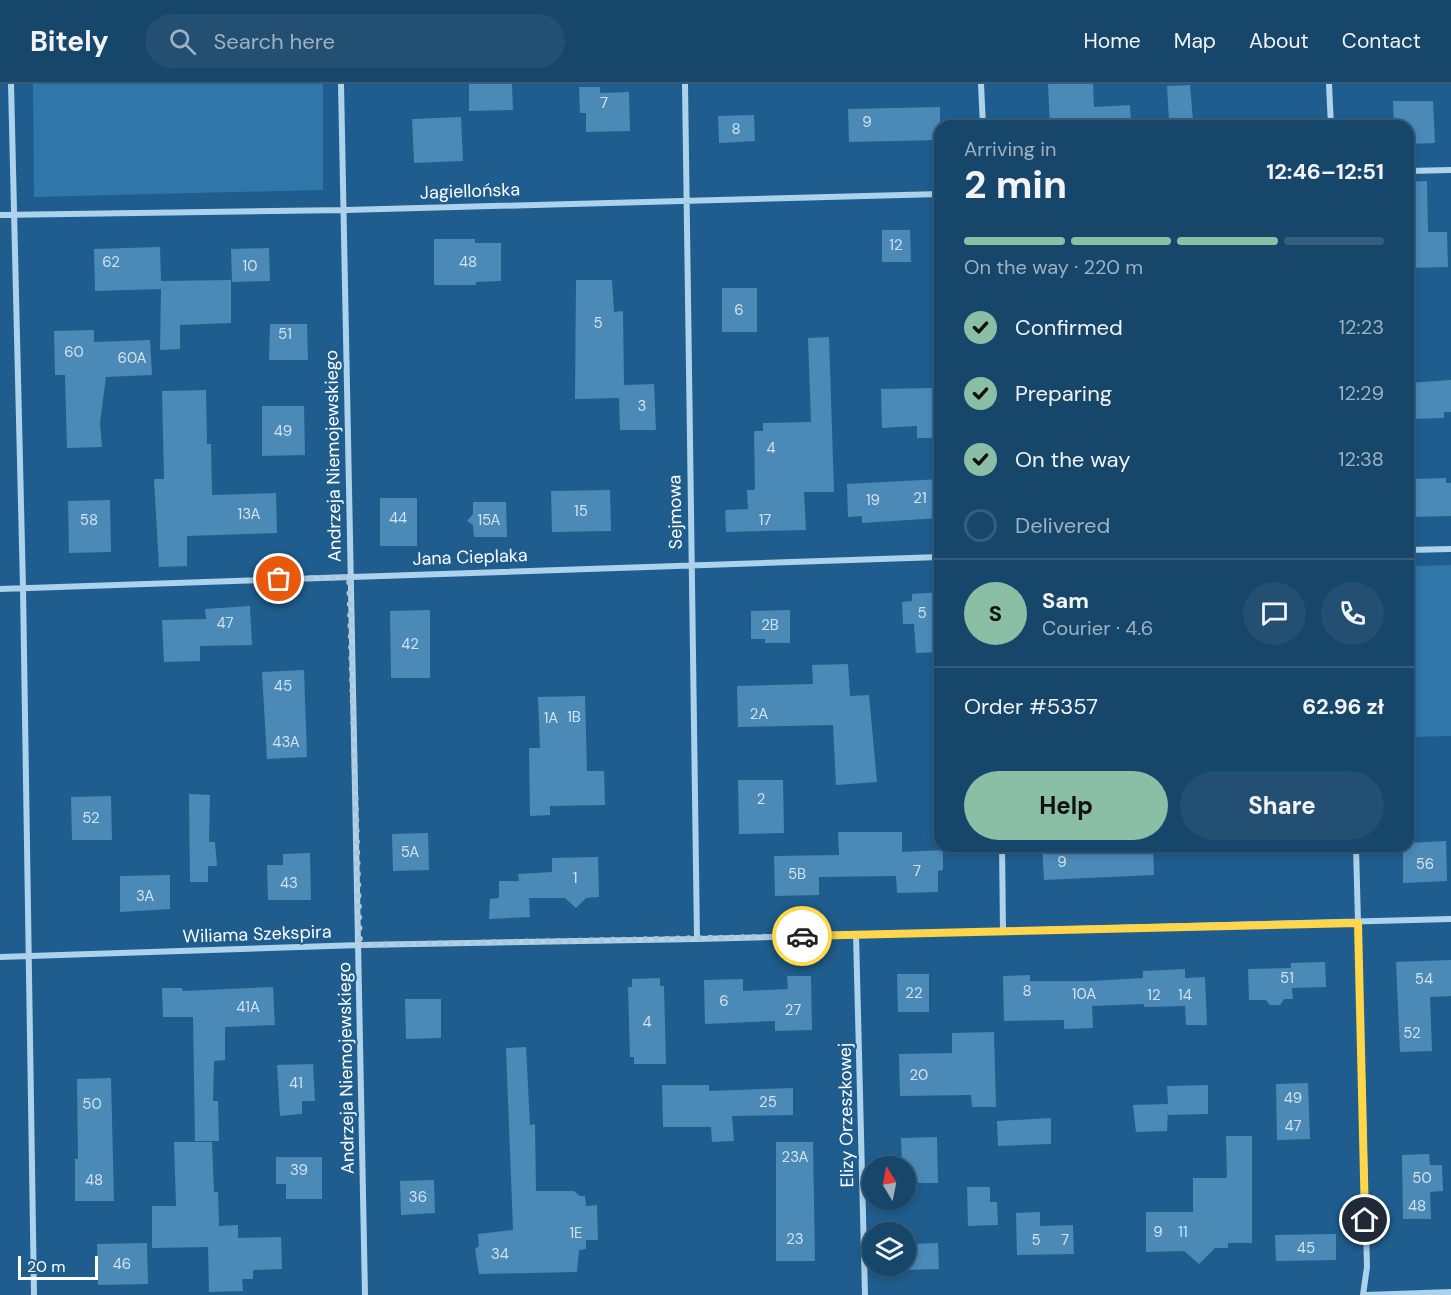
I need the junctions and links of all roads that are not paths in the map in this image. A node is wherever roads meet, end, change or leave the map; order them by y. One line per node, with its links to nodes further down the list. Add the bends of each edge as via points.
1 (11, 84): 14 (street)
2 (341, 84): 12 (street, Andrzeja Niemojewskiego)
3 (685, 84): 11 (street, Sejmowa)
4 (981, 84): 6 (street)
5 (1329, 84): 7 (street)
6 (983, 120)
7 (1331, 120)
8 (1451, 170): 9 (street)
9 (1414, 171)
10 (934, 194): 11 (street, Jagiellońska)
11 (686, 201): 12 (street, Jagiellońska); 18 (street, Sejmowa)
12 (346, 210): 14 (street, Jagiellońska); 19 (street, Andrzeja Niemojewskiego)
13 (0, 215): 14 (street, Jagiellońska)
14 (15, 215): 20 (street)
15 (1451, 549): 16 (street)
16 (1414, 550)
17 (934, 557): 18 (street, Jana Cieplaka)
18 (690, 564): 19 (street, Jana Cieplaka); 28 (street, Sejmowa)
19 (349, 577): 20 (street, Jana Cieplaka); 29 (street, Andrzeja Niemojewskiego)
20 (23, 588): 21 (street, Jana Cieplaka); 31 (street)
21 (0, 589)
22 (1002, 852): 26 (street)
23 (1356, 852): 25 (street)
24 (1451, 919): 25 (street, Wiliama Szekspira)
25 (1358, 923): 26 (street, Wiliama Szekspira); 36 (street)
26 (1003, 931): 27 (street, Wiliama Szekspira)
27 (856, 934): 28 (street, Wiliama Szekspira); 35 (street, Elizy Orzeszkowej)
28 (698, 939): 29 (street, Wiliama Szekspira)
29 (360, 945): 31 (street, Wiliama Szekspira); 34 (street, Andrzeja Niemojewskiego)
30 (0, 957): 31 (street, Wiliama Szekspira)
31 (28, 957): 33 (street)
32 (1451, 1293): 36 (street)
33 (34, 1295)
34 (365, 1295)
35 (865, 1295)
36 (1365, 1295)

